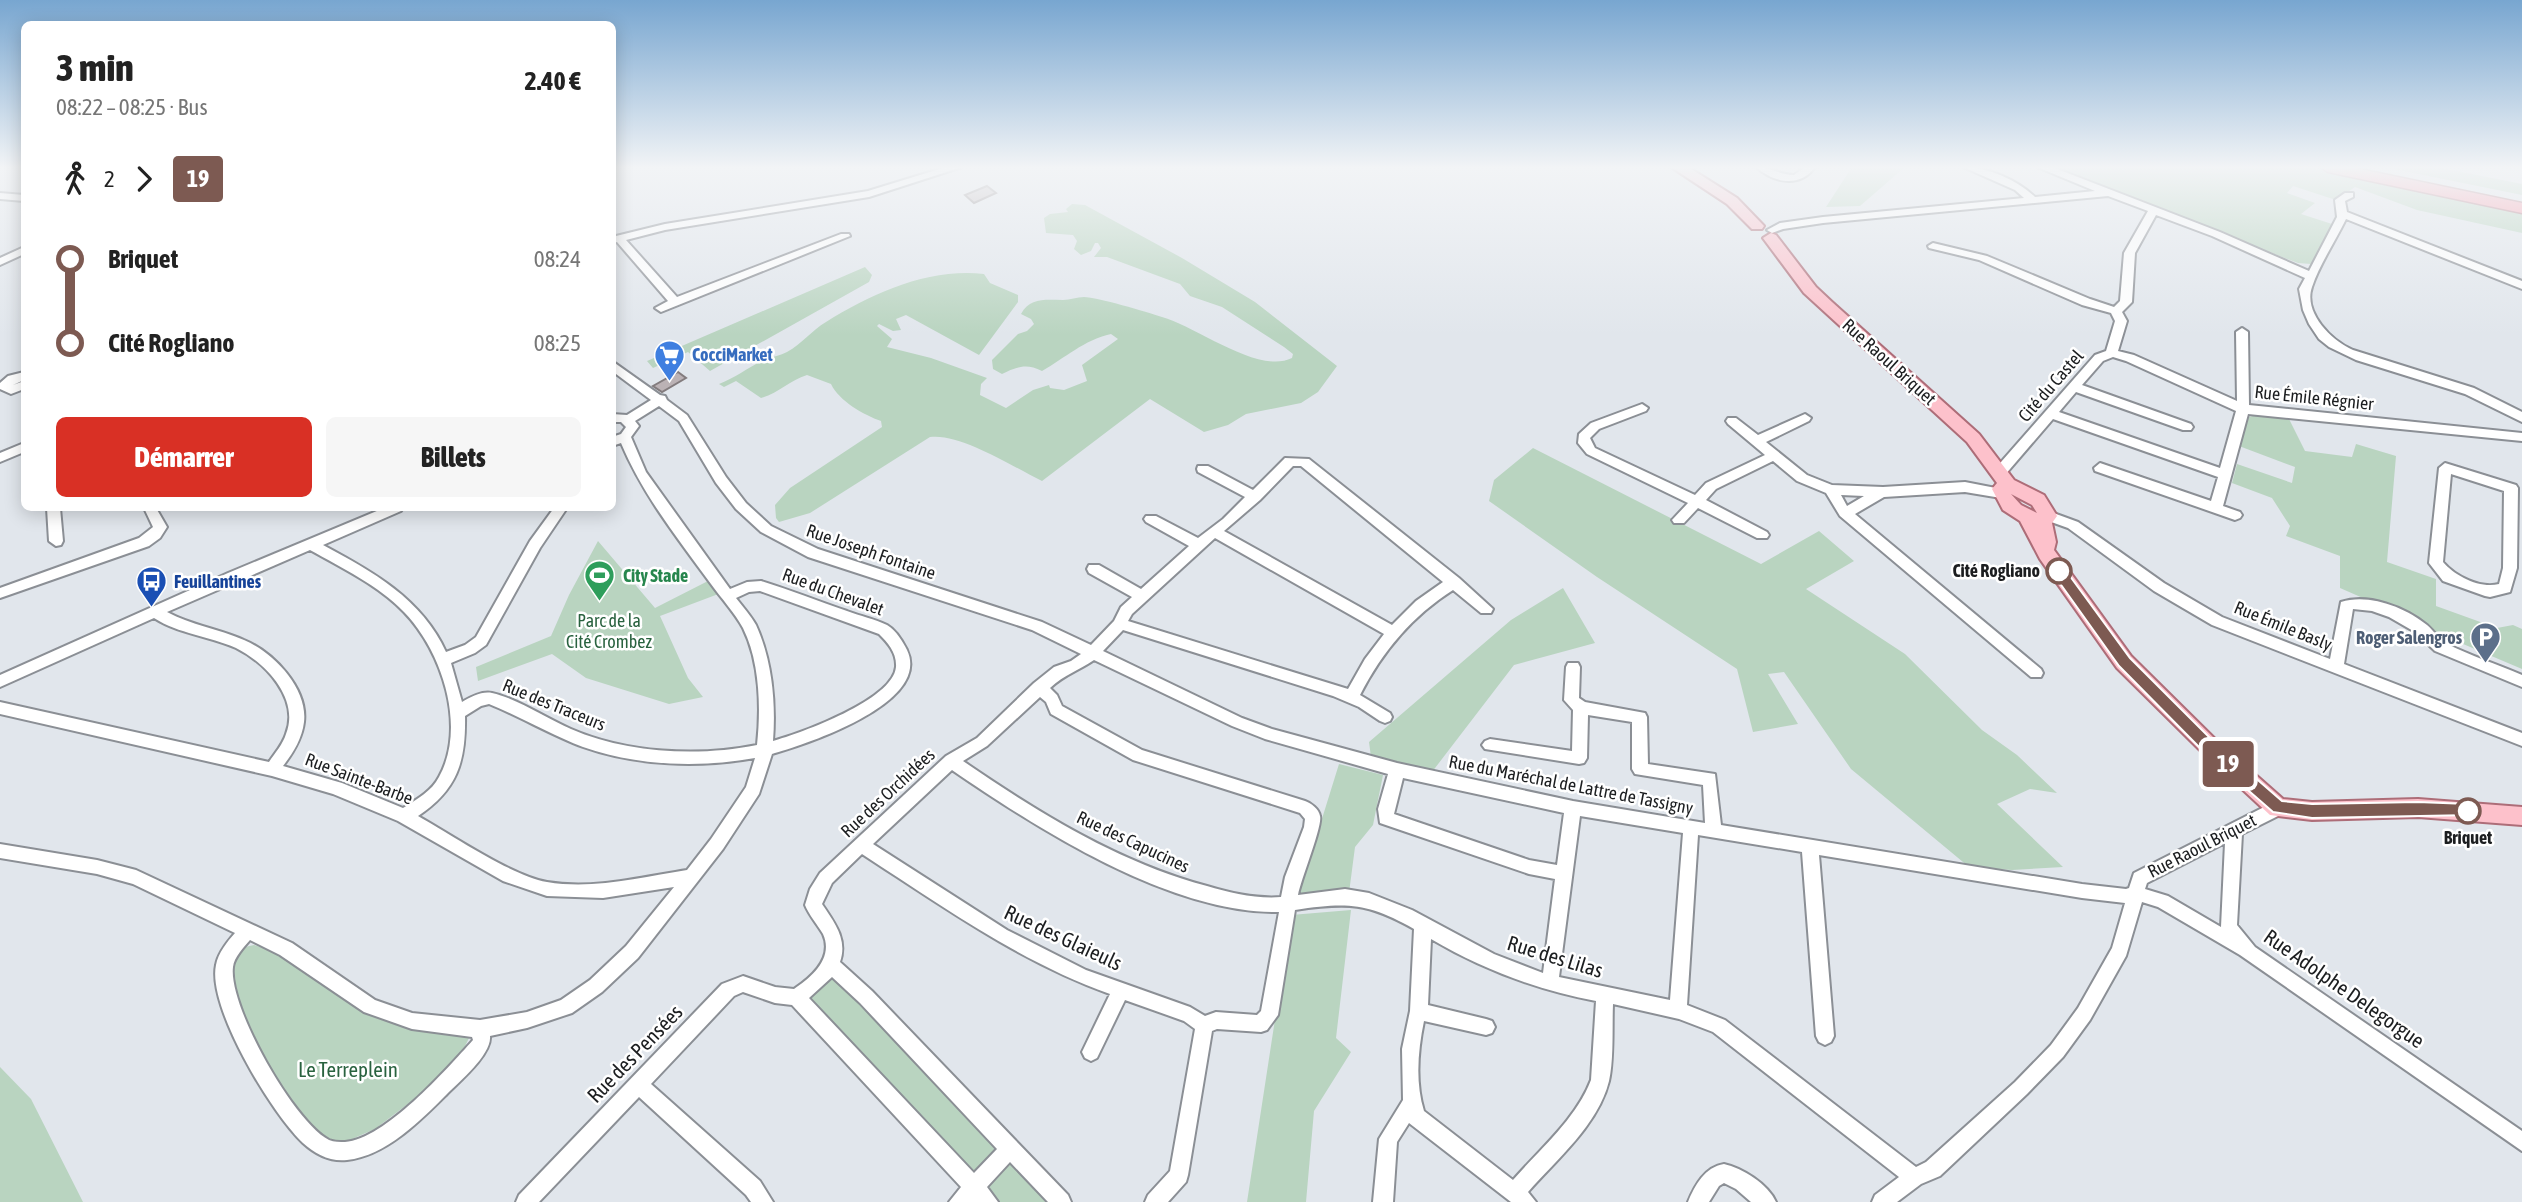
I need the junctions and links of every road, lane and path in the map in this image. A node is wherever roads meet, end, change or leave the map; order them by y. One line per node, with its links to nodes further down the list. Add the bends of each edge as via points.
1 (690, 223): 10 (street)
2 (1758, 223): 8 (main road, Rue Raoul Briquet)
3 (1801, 223): 8 (street)
4 (2145, 223): 18 (street, Cité du Castel, via 2128,249 2126,302)
5 (2185, 223): 14 (street)
6 (2339, 223): 14 (street)
7 (2366, 223): 15 (street)
8 (1767, 231): 42 (main road, Rue Raoul Briquet, via 1810,290 1973,438)
9 (845, 236): 16 (street)
10 (616, 239): 16 (street)
11 (1934, 246): 18 (street, via 1983,258)
12 (21, 252): 13 (street)
13 (0, 262)
14 (2311, 276): 29 (street, via 2305,299 2329,342 2485,399)
15 (2522, 285)
16 (675, 302): 17 (street)
17 (661, 308)
18 (2116, 312): 20 (street, Cité du Castel, via 2121,321)
19 (2242, 332): 25 (street)
20 (2112, 353): 22 (street, Cité du Castel, via 2099,358); 25 (street, Rue Émile Régnier)
21 (616, 368): 23 (street, Rue Joseph Fontaine)
22 (2074, 387): 26 (street, Cité du Castel); 32 (street)
23 (661, 399): 30 (street); 70 (street, Rue Joseph Fontaine, via 684,418 731,495 766,529 813,553)
24 (1642, 408): 46 (street, via 1595,426 1583,437 1584,443 1591,451)
25 (2243, 409): 33 (street, Rue Émile Régnier); 41 (street)
26 (2050, 414): 41 (street); 42 (street, Cité du Castel)
27 (616, 418): 30 (street)
28 (1805, 418): 35 (street)
29 (2522, 418)
30 (629, 419): 34 (street, via 633,426)
31 (1732, 421): 35 (street)
32 (2187, 427)
33 (2522, 437)
34 (619, 439): 66 (street)
35 (1757, 441): 37 (street)
36 (21, 448): 38 (street)
37 (1774, 455): 43 (street, via 1802,478); 46 (street, via 1711,486)
38 (0, 458)
39 (2100, 468): 47 (street)
40 (1203, 469): 45 (street)
41 (2224, 474): 47 (street)
42 (2003, 483): 44 (street); 54 (main road, Rue Raoul Briquet, via 2010,505)
43 (1831, 490): 44 (street); 52 (street)
44 (1883, 492): 52 (street)
45 (1255, 497): 57 (street, Rue des Orchidées); 64 (street, Rue des Orchidées, via 1282,466 1304,462)
46 (1695, 501): 56 (street); 58 (street)
47 (2216, 508): 53 (street)
48 (53, 511): 59 (street)
49 (152, 511): 65 (street, via 160,527 144,542)
50 (389, 511): 60 (street)
51 (559, 511): 74 (street, via 481,641)
52 (1844, 513): 77 (street)
53 (2235, 515)
54 (2039, 518): 76 (street, Rue Émile Basly, via 2073,525 2217,621); 93 (main road, Rue Raoul Briquet, via 2048,554 2124,662)
55 (1151, 519): 61 (street)
56 (1679, 520)
57 (1214, 531): 61 (street, Rue des Orchidées); 72 (street)
58 (1762, 535)
59 (56, 541)
60 (310, 544): 69 (street); 74 (street, via 372,578 411,610)
61 (1199, 545): 67 (street, Rue des Orchidées)
62 (1094, 569): 67 (street)
63 (2516, 572): 63 (street, via 2511,488 2445,468 2436,563 2448,578 2490,592 2505,589)
64 (1454, 582): 68 (street); 72 (street)
65 (0, 593)
66 (727, 596): 88 (street, via 749,626 761,660 767,720); 88 (street, Rue du Chevalet, via 761,586 863,622 884,630 899,645 904,662 899,681 861,712 825,730)
67 (1142, 596): 71 (street, Rue des Orchidées)
68 (1486, 609)
69 (155, 612): 78 (street); 90 (street, via 166,620 241,645 285,682 293,700 296,730)
70 (1025, 622): 73 (street, Rue du Maréchal de Lattre de Tassigny)
71 (1120, 624): 73 (street, Rue des Orchidées); 81 (street)
72 (1392, 632): 81 (street)
73 (1092, 654): 80 (street, Rue des Orchidées); 91 (street, Rue du Maréchal de Lattre de Tassigny, via 1270,735)
74 (443, 660): 84 (street)
75 (1573, 667): 83 (street, via 1571,700)
76 (2334, 667): 79 (street, via 2346,606 2357,602 2419,627 2440,647); 86 (street, Rue Émile Basly)
77 (2036, 673)
78 (0, 681)
79 (2522, 681)
80 (1039, 687): 89 (street, Rue des Orchidées, via 982,742); 106 (street, via 1056,710 1138,755 1306,808 1313,817 1312,827)
81 (1350, 696): 85 (street)
82 (0, 708): 90 (street, Rue Sainte-Barbe)
83 (1581, 708): 87 (street, via 1579,758); 98 (street, via 1640,717 1640,769 1710,779)
84 (457, 713): 88 (street, Rue des Traceurs, via 490,698 587,742 657,755 736,755); 94 (street, via 454,762 447,780 437,793)
85 (1385, 717)
86 (2522, 740)
87 (1490, 745)
88 (764, 748): 103 (street, via 753,789)
89 (951, 761): 99 (street, Rue des Orchidées); 106 (street, Rue des Capucines, via 1004,798 1116,859 1199,893)
90 (272, 769): 94 (street, Rue Sainte-Barbe, via 336,788)
91 (1397, 770): 92 (street, Rue du Maréchal de Lattre de Tassigny); 102 (street, via 1386,818 1529,867)
92 (1573, 808): 96 (street, Rue du Maréchal de Lattre de Tassigny); 102 (street)
93 (2278, 808): 95 (main road, Rue Raoul Briquet, via 2431,808); 97 (street, Rue Raoul Briquet)
94 (404, 816): 103 (street, Rue Sainte-Barbe, via 509,876 547,889 603,891)
95 (2522, 816)
96 (1691, 827): 98 (street, Rue du Maréchal de Lattre de Tassigny); 115 (street)
97 (2234, 829): 104 (street, Rue Raoul Briquet, via 2140,878); 108 (street)
98 (1714, 832): 100 (street, Rue du Maréchal de Lattre de Tassigny)
99 (861, 845): 110 (street, Rue des Orchidées, via 826,878 813,905 832,936); 112 (street, Rue des Glaieuls, via 1001,935)
100 (1811, 847): 104 (street, Rue du Maréchal de Lattre de Tassigny, via 2082,891); 120 (street)
101 (0, 851): 109 (street, via 136,877)
102 (1562, 873): 111 (street)
103 (693, 876): 119 (street, via 632,952 596,986 566,1007)
104 (2135, 893): 108 (street); 126 (street, via 2120,950 2057,1051 1933,1169)
105 (1318, 899): 106 (street, Rue des Capucines); 107 (street, Rue des Lilas, via 1355,897)
106 (1288, 904): 117 (street, via 1269,1015 1261,1024 1216,1020)
107 (1423, 926): 111 (street, Rue des Lilas, via 1506,969); 116 (street)
108 (2221, 929): 124 (street, Rue Adolphe Delegorgue)
109 (247, 931): 119 (street, via 286,950 370,1006 412,1021); 119 (street, via 224,964 230,1009 278,1096 303,1131 326,1149 349,1152 377,1140 440,1091 482,1042)
110 (830, 964): 114 (street); 125 (street)
111 (1550, 983): 113 (street, Rue des Lilas)
112 (1121, 990): 117 (street, Rue des Glaieuls, via 1190,1015); 121 (street)
113 (1605, 996): 115 (street, Rue des Lilas); 128 (street, via 1597,1092)
114 (796, 997): 122 (street, Rue des Pensées, via 743,984 727,990); 127 (street)
115 (1678, 1010): 126 (street, Rue des Lilas, via 1719,1026)
116 (1419, 1011): 118 (street); 123 (street, via 1413,1024)
117 (1204, 1026): 134 (street, via 1179,1175)
118 (1486, 1027)
119 (480, 1029)
120 (1825, 1036)
121 (1091, 1052)
122 (638, 1084): 129 (street, Rue des Pensées); 130 (street)
123 (1411, 1104): 128 (street, via 1416,1117); 135 (street, via 1388,1139)
124 (2522, 1142)
125 (1010, 1149): 127 (street); 133 (street)
126 (1914, 1177): 138 (street)
127 (974, 1186): 131 (street); 132 (street)
128 (1520, 1198)
129 (526, 1202)
130 (764, 1202)
131 (959, 1202)
132 (988, 1202)
133 (1061, 1202)
134 (1155, 1202)
135 (1383, 1202)
136 (1698, 1202): 137 (street, via 1721,1173 1734,1176)
137 (1766, 1202)
138 (1882, 1202)

